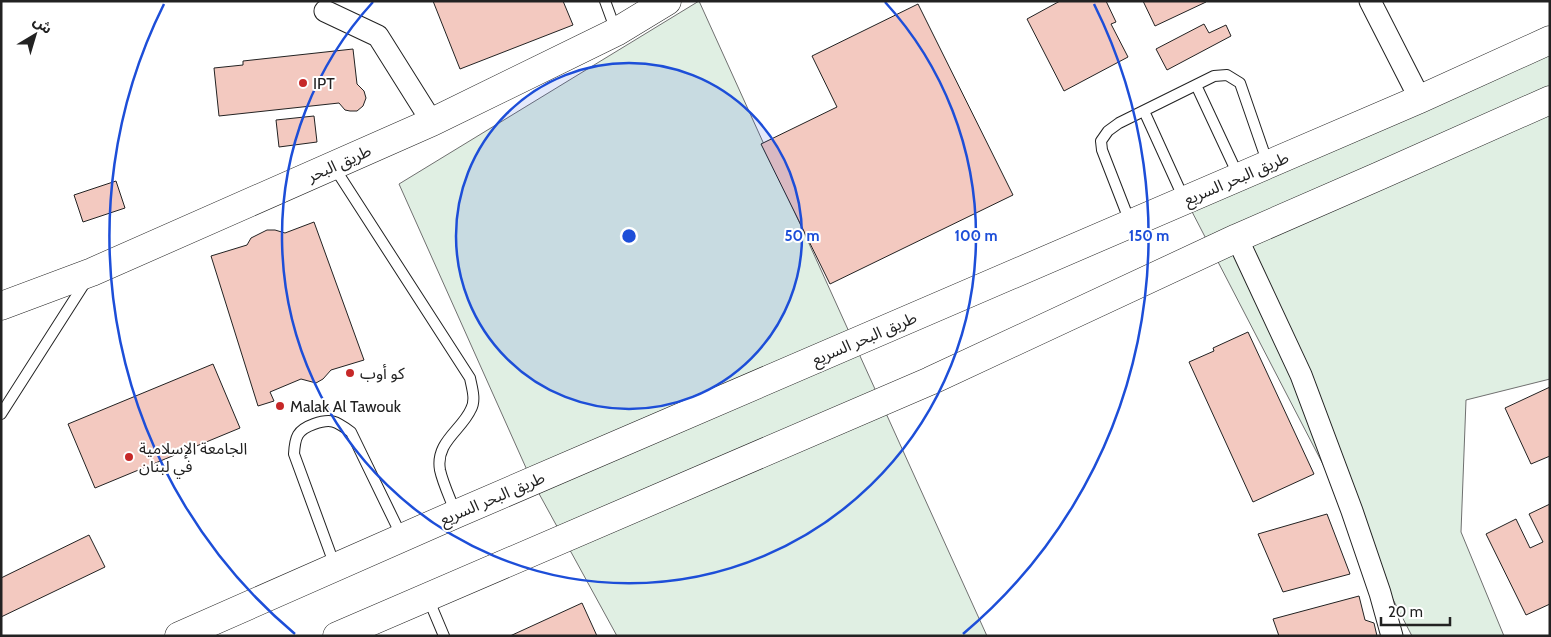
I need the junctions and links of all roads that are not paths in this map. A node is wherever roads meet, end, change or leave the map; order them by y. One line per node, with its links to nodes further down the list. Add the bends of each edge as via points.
1 (606, 1): 5 (lane)
2 (667, 1): 5 (highway, طريق البحر)
3 (1370, 1): 8 (street)
4 (325, 11): 11 (street, via 378,36)
5 (616, 32): 11 (highway, طريق البحر)
6 (1550, 40): 8 (highway, طريق البحر السريع)
7 (1196, 85): 10 (lane); 12 (lane, via 1214,76 1227,75 1240,83); 14 (lane)
8 (1420, 99): 12 (highway, طريق البحر السريع)
9 (1550, 100): 17 (highway)
10 (1144, 111): 15 (lane); 16 (lane, via 1108,131 1101,141)
11 (432, 122): 13 (highway, طريق البحر)
12 (1268, 165): 14 (highway, طريق البحر السريع)
13 (333, 166): 18 (highway, طريق البحر); 21 (lane, via 470,378 474,397 472,409 446,442 440,469)
14 (1239, 177): 15 (highway, طريق البحر السريع)
15 (1185, 200): 16 (highway, طريق البحر السريع)
16 (1130, 224): 21 (highway, طريق البحر السريع)
17 (1237, 238): 24 (highway, via 930,380); 28 (street, via 1301,375 1352,511)
18 (92, 272): 19 (highway, طريق البحر); 20 (lane)
19 (1, 306)
20 (1, 414)
21 (456, 514): 22 (highway, طريق البحر السريع)
22 (402, 537): 23 (highway, طريق البحر السريع); 23 (lane, via 350,432 327,420 303,428 295,440 294,454)
23 (335, 567): 25 (highway, طريق البحر السريع)
24 (427, 597): 26 (highway); 27 (lane)
25 (179, 636)
26 (338, 636)
27 (444, 636)
28 (1392, 636)

